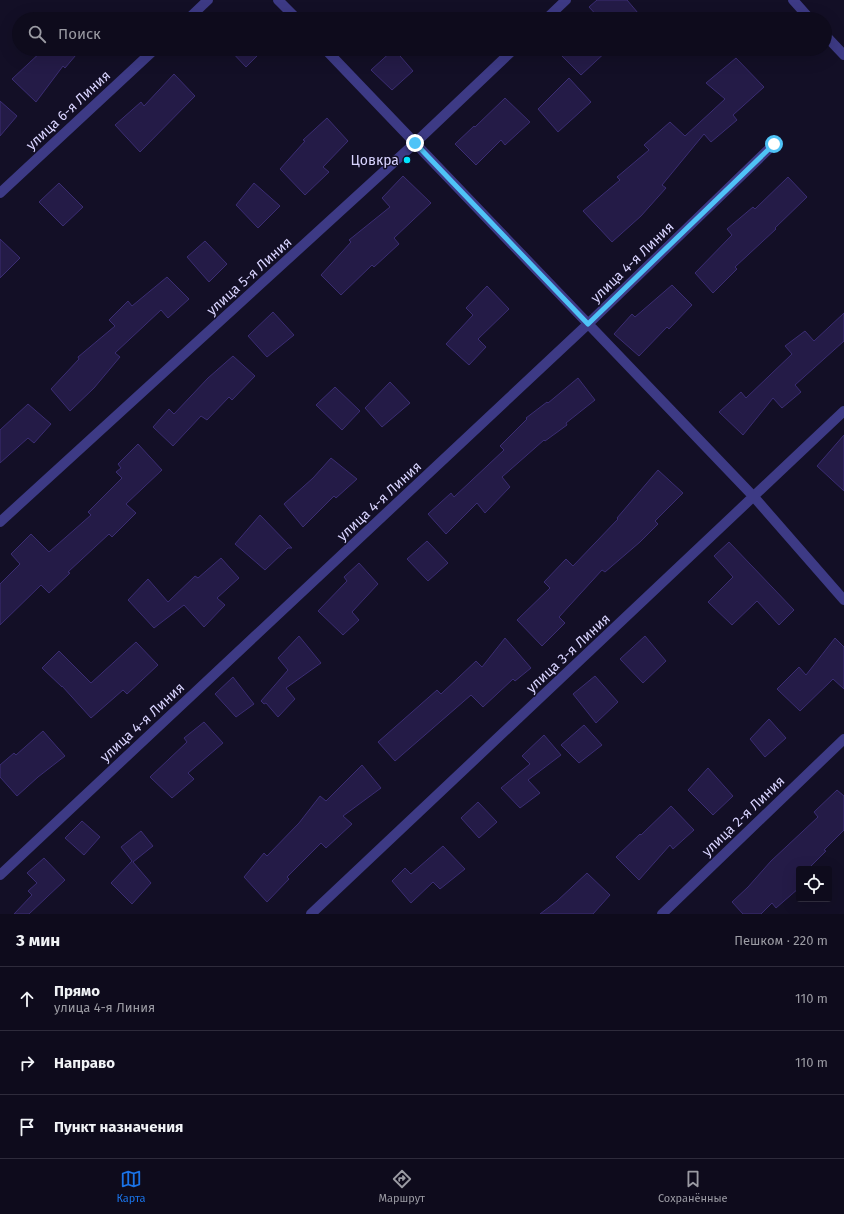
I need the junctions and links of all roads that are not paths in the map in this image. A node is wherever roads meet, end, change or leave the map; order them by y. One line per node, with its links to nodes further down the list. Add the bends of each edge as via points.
1 (208, 0): 5 (street)
2 (278, 0): 6 (street)
3 (566, 0): 7 (street)
4 (799, 2): 8 (street)
5 (195, 12)
6 (289, 12)
7 (553, 12)
8 (805, 12)
9 (832, 42): 10 (street)
10 (844, 55)
11 (147, 56): 16 (street, улица 6-я Линия)
12 (332, 56): 14 (street)
13 (507, 56): 14 (street, улица 5-я Линия)
14 (415, 143): 17 (street); 20 (street, улица 5-я Линия)
15 (774, 144): 17 (street, улица 4-я Линия)
16 (0, 192)
17 (588, 324): 19 (street); 23 (street, улица 4-я Линия)
18 (844, 411): 19 (street, улица 3-я Линия)
19 (754, 497): 21 (street); 24 (street, улица 3-я Линия)
20 (0, 522)
21 (844, 600)
22 (844, 739): 25 (street, улица 2-я Линия)
23 (0, 875)
24 (311, 914)
25 (662, 914)

